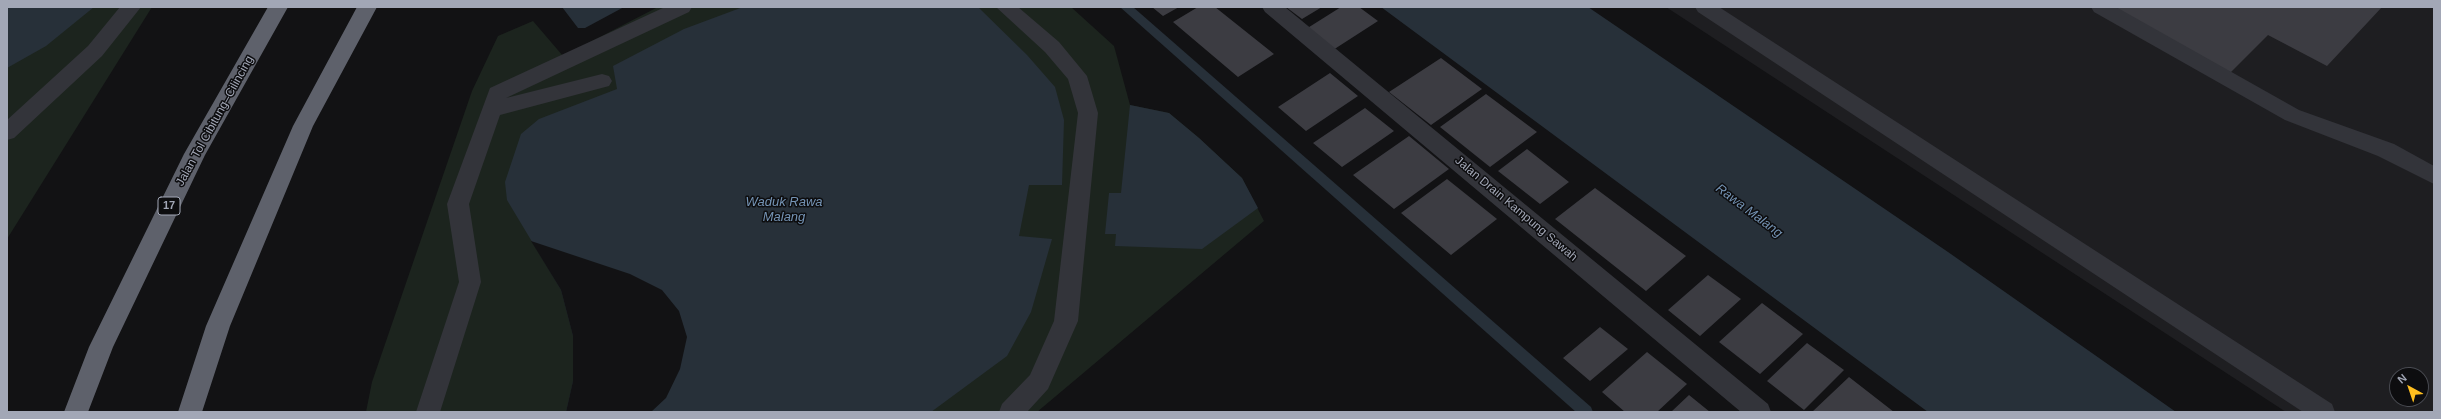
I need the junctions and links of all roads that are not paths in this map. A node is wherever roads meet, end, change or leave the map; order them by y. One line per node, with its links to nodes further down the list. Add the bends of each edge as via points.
1 (131, 7): 11 (street, via 95,51)
2 (278, 7): 13 (highway, Jalan Tol Cibitung–Cilincing / 17, via 195,154 101,347)
3 (367, 7): 14 (highway, via 303,126 218,326)
4 (682, 7): 10 (street, via 497,92)
5 (1006, 7): 16 (street, via 1052,47 1077,76 1088,112 1066,321 1039,382)
6 (1272, 7): 17 (street, Jalan Drain Kampung Sawah)
7 (1705, 7): 18 (street)
8 (2102, 7): 12 (street, via 2292,115 2386,150)
9 (602, 81): 10 (street)
10 (491, 110): 15 (street, via 458,204 470,282)
11 (7, 132)
12 (2434, 176)
13 (76, 412)
14 (190, 412)
15 (428, 412)
16 (1011, 412)
17 (1759, 412)
18 (2323, 412)

